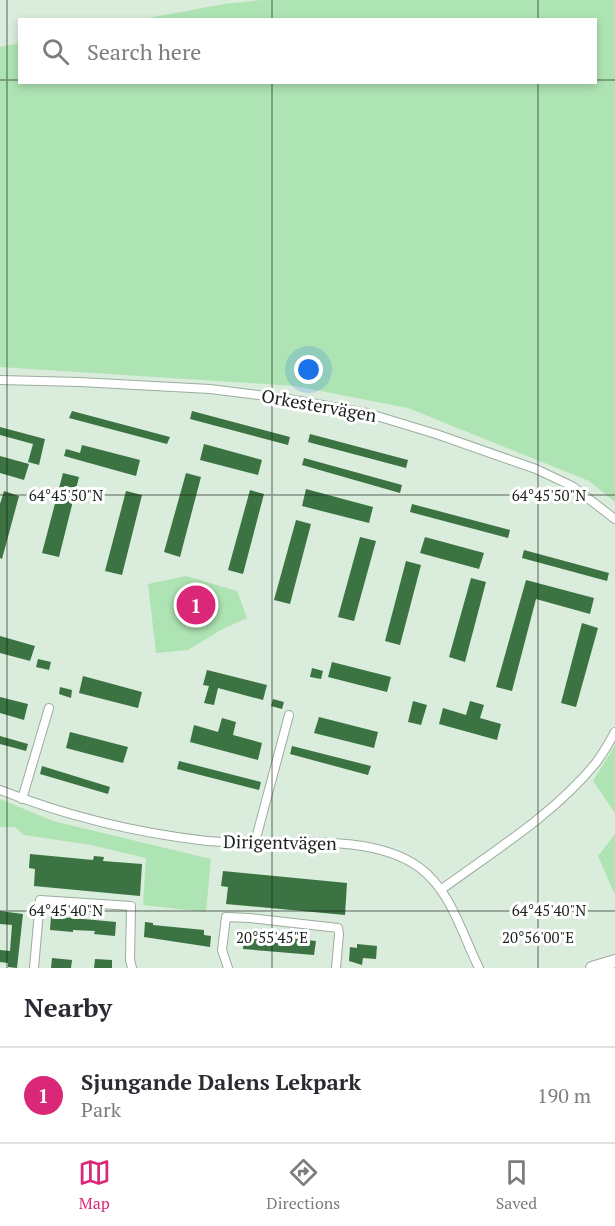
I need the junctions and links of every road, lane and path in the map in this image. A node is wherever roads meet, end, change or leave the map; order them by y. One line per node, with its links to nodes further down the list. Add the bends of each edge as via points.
1 (0, 380): 2 (street, Orkestervägen, via 210,389 367,413 536,469 572,486)
2 (615, 519)
3 (49, 708): 7 (street)
4 (289, 715): 8 (street)
5 (615, 732): 9 (street, via 597,762 556,803)
6 (0, 790): 7 (street, Dirigentvägen)
7 (22, 799): 8 (street, Dirigentvägen, via 123,829 208,841)
8 (255, 842): 9 (street, Dirigentvägen, via 353,844 386,850 408,859)
9 (442, 889): 15 (street, Dirigentvägen)
10 (615, 961): 16 (main road)
11 (34, 968): 12 (street, via 40,900 131,906)
12 (132, 968)
13 (228, 968): 14 (street, via 222,950 226,917 338,928)
14 (336, 968)
15 (479, 968)
16 (592, 968)

